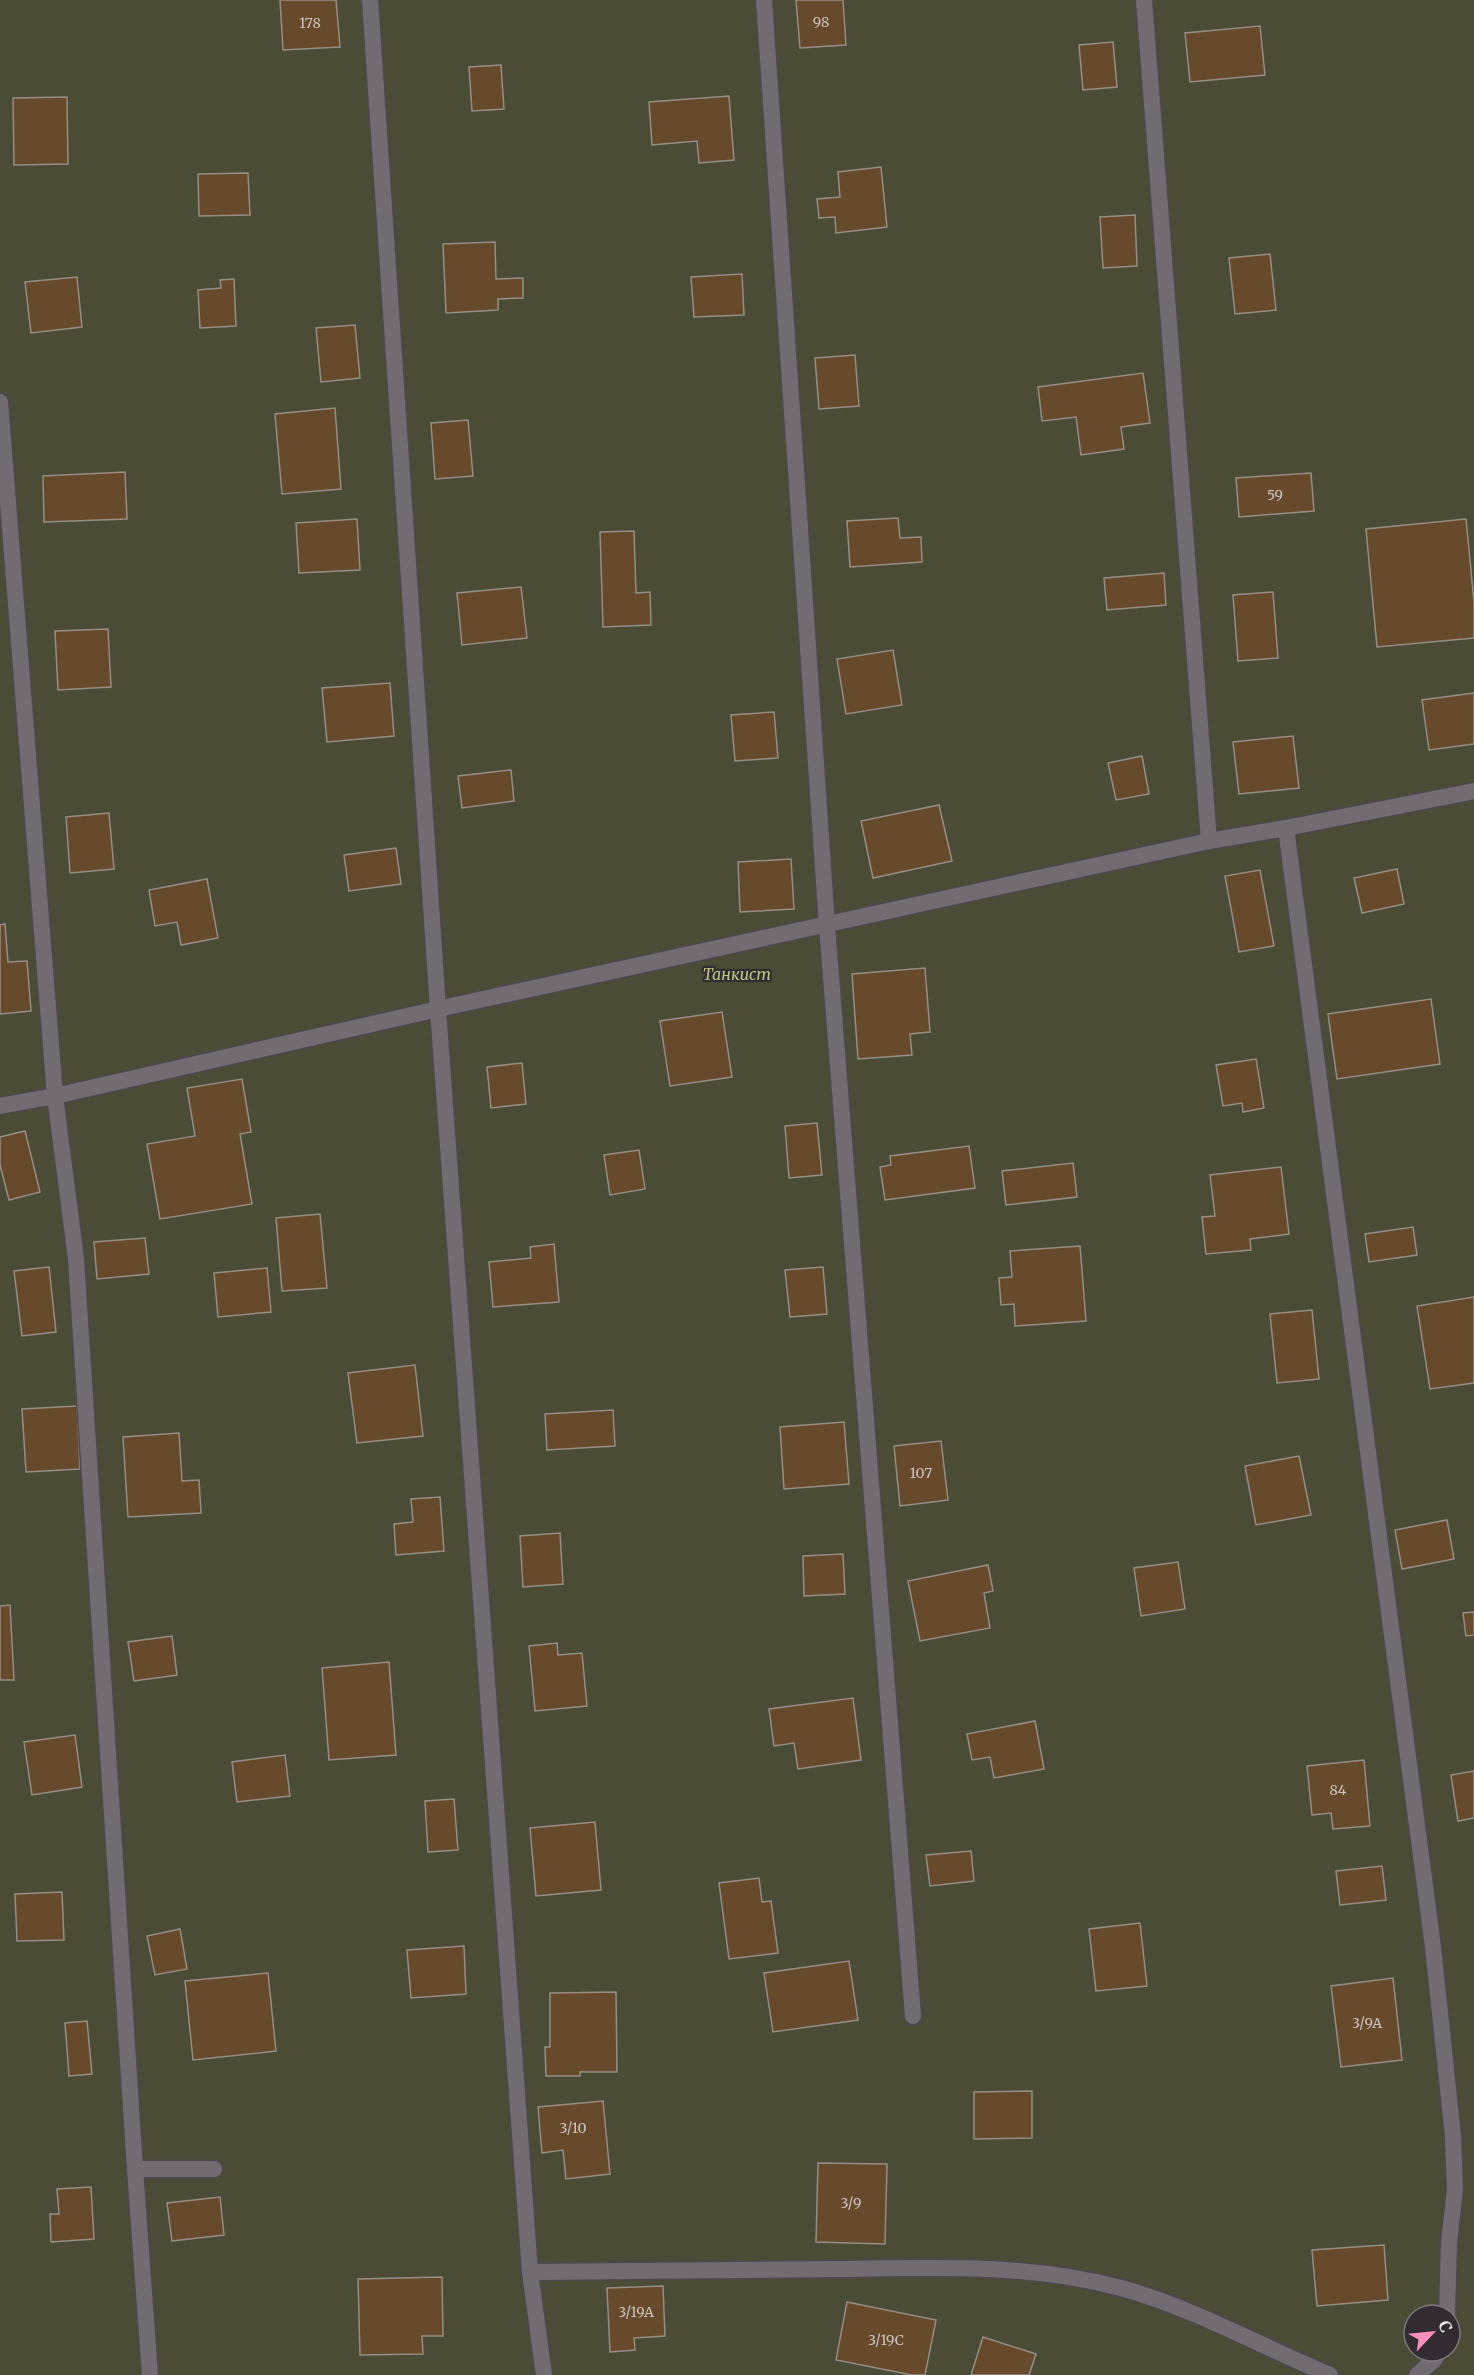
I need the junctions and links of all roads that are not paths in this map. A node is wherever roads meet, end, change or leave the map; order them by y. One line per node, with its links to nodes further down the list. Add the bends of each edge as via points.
1 (370, 0): 9 (lane)
2 (764, 0): 8 (lane)
3 (1144, 0): 7 (lane)
4 (0, 402): 10 (lane)
5 (1474, 791): 6 (lane)
6 (1286, 828): 7 (lane); 16 (lane, via 1454,2136 1455,2190)
7 (1209, 841): 8 (lane)
8 (827, 926): 9 (lane); 12 (lane)
9 (438, 1009): 10 (lane); 15 (lane)
10 (55, 1096): 11 (lane); 13 (lane, via 76,1259)
11 (0, 1106)
12 (913, 2016)
13 (135, 2169): 14 (lane); 18 (lane)
14 (214, 2169)
15 (530, 2272): 19 (lane); 20 (lane, via 976,2267 1055,2275 1121,2288 1187,2311)
16 (1447, 2303)
17 (1431, 2363): 21 (lane)
18 (150, 2375)
19 (544, 2375)
20 (1330, 2375)
21 (1417, 2375)

